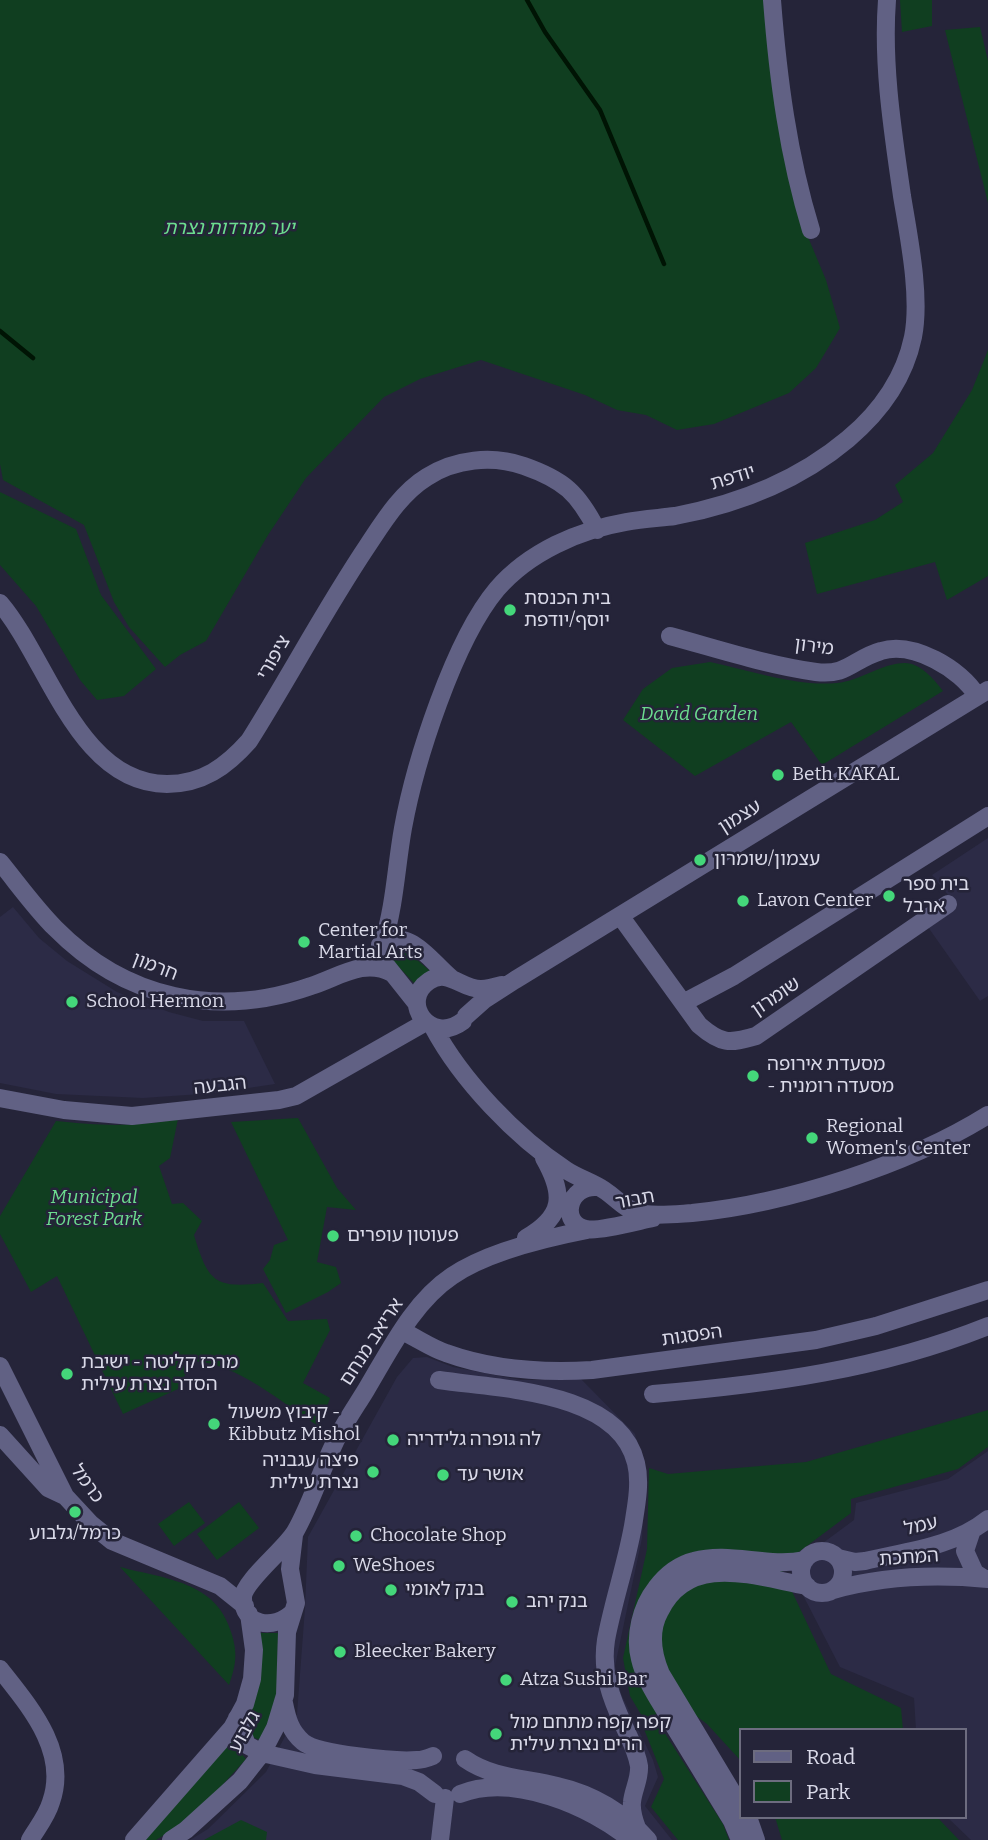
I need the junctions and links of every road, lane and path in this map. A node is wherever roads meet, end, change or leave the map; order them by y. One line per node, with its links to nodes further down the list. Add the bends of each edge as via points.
1 (772, 0): 3 (street, via 779,85 797,184)
2 (887, 0): 4 (street, יודפת, via 891,105 913,270 914,335 904,369 865,425 832,452 769,490)
3 (811, 230)
4 (597, 530): 5 (street, ציפורי, via 584,504 563,484 514,462 467,461 425,478 388,516 348,575 249,741 212,774 186,784 147,781 100,757); 10 (street, יודפת, via 572,537 517,568 480,613 440,700 411,792)
5 (0, 603)
6 (670, 636): 7 (street, מירון, via 817,672 839,672 881,650 898,648 920,654)
7 (983, 693): 12 (street, עצמון)
8 (988, 816): 19 (street, via 734,976)
9 (0, 862): 16 (street, חרמון, via 54,928 76,947 134,984 172,997 255,999)
10 (395, 893): 13 (street, יודפת); 14 (street, יודפת)
11 (948, 904): 19 (street, שומרון, via 756,1036 726,1043 699,1026)
12 (621, 917): 18 (street, עצמון); 19 (street, שומרון)
13 (382, 944): 14 (street, via 405,939); 15 (street, via 382,960); 16 (street, חרמון)
14 (414, 944): 17 (street)
15 (392, 973): 16 (street, חרמון, via 368,967); 20 (street)
16 (338, 976)
17 (455, 980): 18 (street, עצמון, via 481,989); 20 (street, via 439,976 430,980); 21 (street, via 468,993)
18 (515, 980): 21 (street, עצמון)
19 (683, 1003)
20 (417, 1004): 22 (street)
21 (464, 1019): 22 (street, via 443,1029); 23 (street, via 457,1042)
22 (430, 1025): 23 (street); 24 (street, הגבעה, via 296,1096 279,1100 132,1115 64,1110)
23 (467, 1074): 26 (street, via 496,1110)
24 (0, 1098)
25 (988, 1115): 30 (street, via 936,1144 858,1174 770,1200)
26 (540, 1150): 27 (street); 33 (street, via 556,1180 556,1212 541,1229)
27 (554, 1162): 28 (street, תבור); 29 (street, via 571,1193)
28 (603, 1191): 29 (street, via 578,1191); 30 (street, תבור, via 621,1205 645,1214); 31 (street, via 614,1210 610,1221)
29 (570, 1207): 31 (street, via 574,1222); 32 (street, via 563,1227)
30 (682, 1213): 31 (street, תבור)
31 (594, 1229): 32 (street, תבור)
32 (547, 1238): 33 (street, אריאב מנחם)
33 (496, 1256): 36 (street, אריאב מנחם, via 438,1286)
34 (988, 1290): 36 (street, הפסגות, via 816,1340 555,1373 498,1367 444,1353)
35 (988, 1326): 39 (street, via 861,1366 812,1376)
36 (402, 1331): 43 (street, אריאב מנחם, via 334,1444)
37 (0, 1366): 41 (street, כרמל)
38 (439, 1380): 61 (street, via 543,1395 592,1410 610,1422 630,1448 637,1464 638,1489 604,1665 612,1701 637,1758)
39 (653, 1394)
40 (0, 1435): 41 (street, via 48,1488)
41 (65, 1496): 47 (street, כרמל, via 112,1541)
42 (988, 1520): 44 (street, עמל)
43 (295, 1532): 48 (street); 50 (street, via 290,1569)
44 (971, 1533): 45 (street, עמל, via 865,1561); 49 (street, עמל, via 965,1551 975,1573)
45 (838, 1558): 46 (street, via 823,1550); 52 (street, via 844,1573)
46 (805, 1560): 51 (street, via 801,1573); 71 (street, via 774,1564 713,1558 691,1562 658,1585 641,1619 638,1647 648,1681)
47 (193, 1574): 48 (street, כרמל); 53 (street, כרמל, via 220,1586)
48 (255, 1577): 50 (street, via 277,1572); 53 (street, via 245,1588)
49 (986, 1578): 52 (street, המתכת, via 919,1577)
50 (293, 1585): 54 (street)
51 (807, 1586): 52 (street, via 820,1592); 64 (street, via 707,1573 676,1587 657,1616 653,1640 661,1674)
52 (833, 1590)
53 (247, 1610): 54 (street, via 267,1624 285,1620); 57 (street, גלבוע, via 254,1650 252,1679)
54 (293, 1612): 56 (street, גלבוע, via 287,1632)
55 (0, 1669): 67 (street, via 40,1723 53,1759 53,1798)
56 (284, 1700): 58 (street, גלבוע); 59 (street, via 293,1731 319,1750 404,1761)
57 (237, 1718): 58 (street, via 247,1745); 68 (street, גלבוע)
58 (262, 1753): 62 (street, via 295,1762 403,1776); 69 (street, גלבוע, via 216,1804)
59 (433, 1756): 60 (street, via 448,1751); 62 (street, via 425,1782)
60 (465, 1759): 62 (street, via 470,1781); 63 (street, via 494,1774 559,1786)
61 (635, 1789): 63 (street, via 623,1801); 66 (street, via 632,1812)
62 (447, 1795): 66 (street, via 486,1786 557,1798); 70 (street)
63 (604, 1805): 66 (street)
64 (740, 1805)
65 (749, 1819): 72 (street)
66 (639, 1836)
67 (30, 1840)
68 (134, 1840)
69 (171, 1840)
70 (440, 1840)
71 (740, 1840)
72 (756, 1840)

